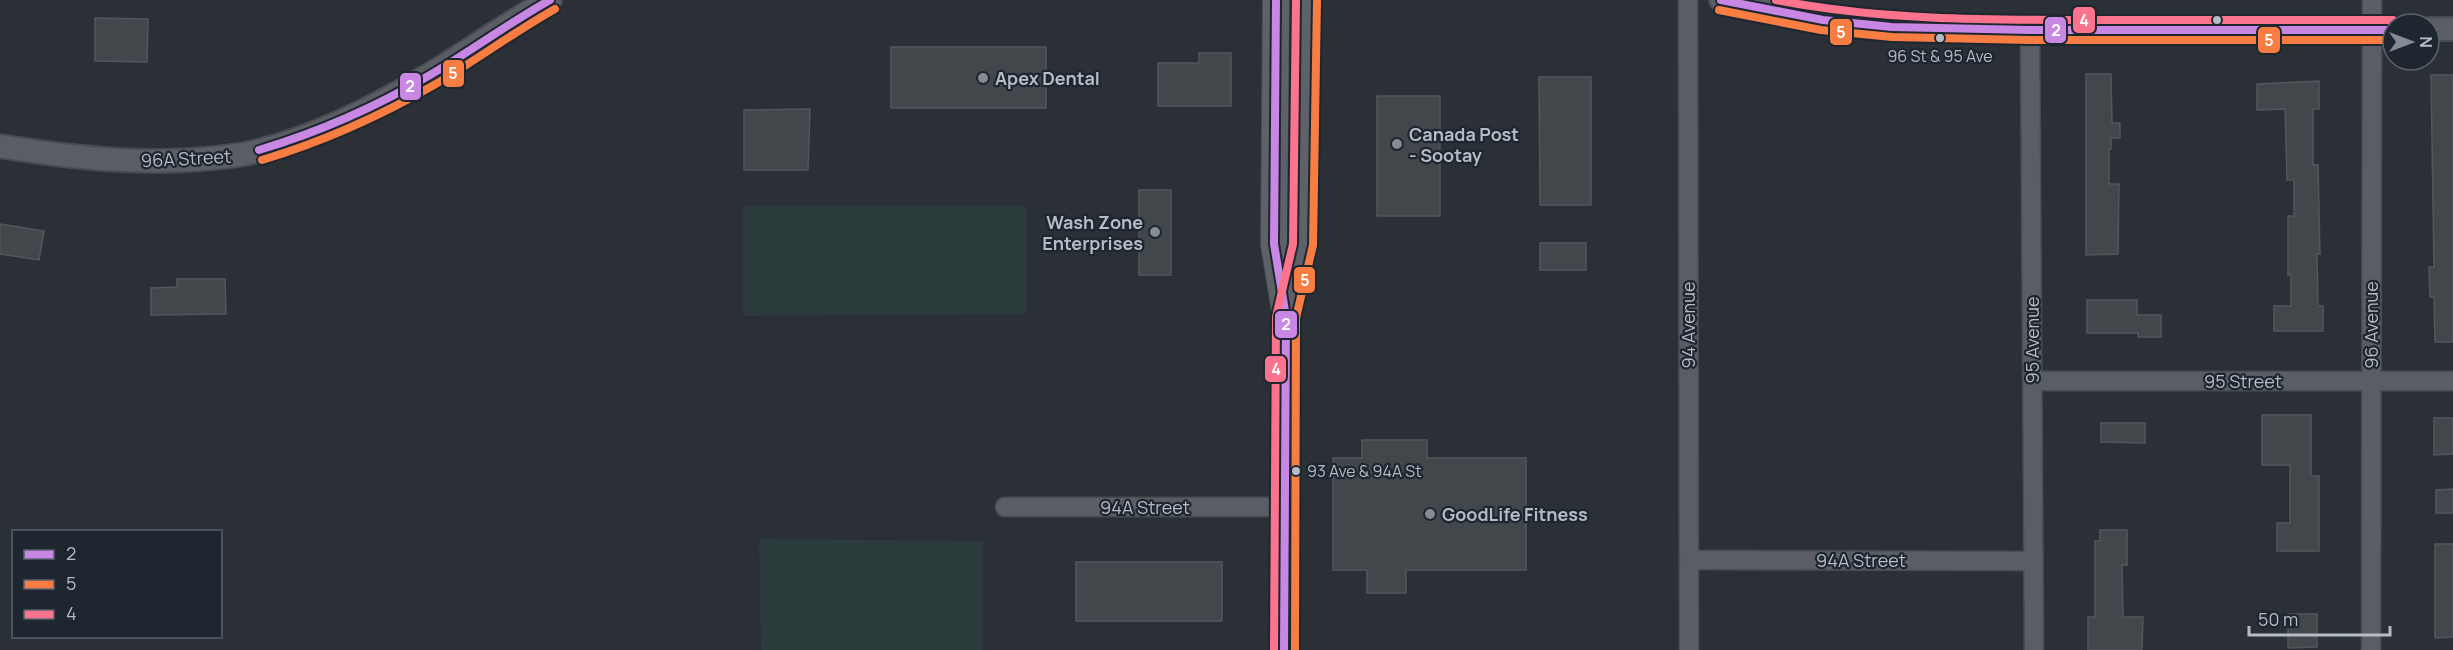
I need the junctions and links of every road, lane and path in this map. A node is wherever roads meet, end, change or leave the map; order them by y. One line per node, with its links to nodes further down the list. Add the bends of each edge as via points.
1 (550, 0): 11 (street, 96A Street, via 373,106 312,133 259,150 182,160 121,161)
2 (1276, 0): 12 (main road, via 1274,244)
3 (1307, 0): 12 (main road, via 1303,245)
4 (1688, 0): 18 (street, 94 Avenue)
5 (1721, 0): 8 (street, via 1863,25)
6 (2372, 0): 7 (street, 96 Avenue)
7 (2381, 27)
8 (2030, 30): 9 (street); 13 (street, 95 Avenue)
9 (2381, 30)
10 (2381, 59): 14 (street, 96 Avenue)
11 (0, 146)
12 (1286, 318): 17 (main road)
13 (2032, 381): 14 (street, 95 Street); 19 (street, 95 Avenue)
14 (2370, 381): 15 (street, 95 Street); 23 (street, 96 Avenue)
15 (2453, 381)
16 (1005, 507): 17 (street, 94A Street)
17 (1284, 507): 20 (main road)
18 (1689, 560): 19 (street, 94A Street); 21 (street, 94 Avenue)
19 (2033, 561): 22 (street, 95 Avenue)
20 (1284, 650)
21 (1689, 650)
22 (2034, 650)
23 (2371, 650)

